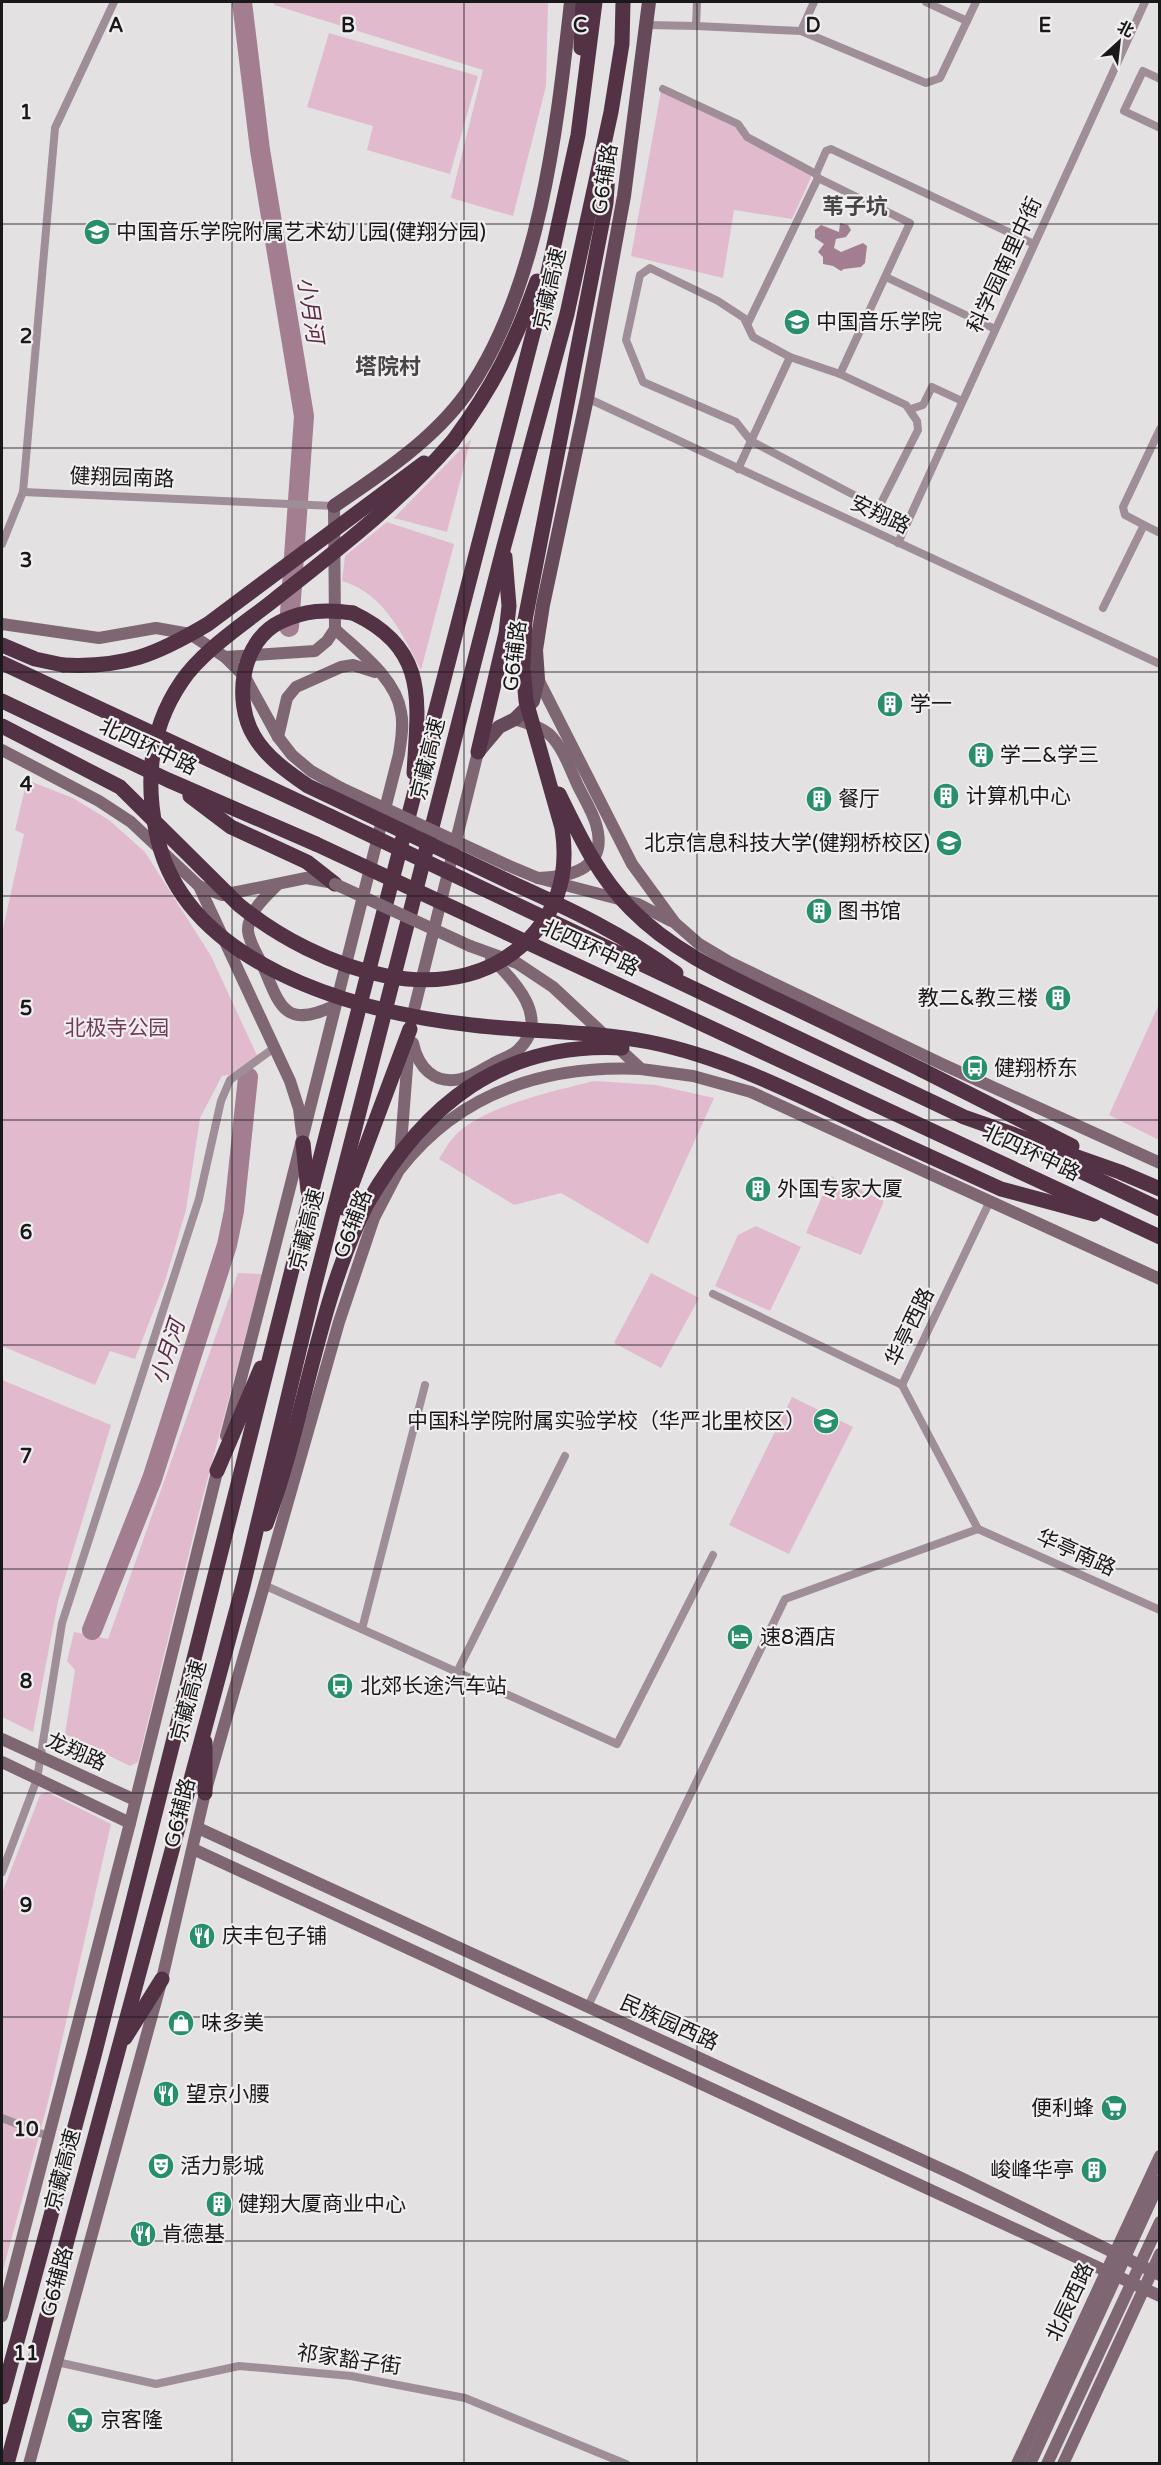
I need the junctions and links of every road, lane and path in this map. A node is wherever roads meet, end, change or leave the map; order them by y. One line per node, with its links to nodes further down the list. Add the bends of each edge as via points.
1 (114, 2): 38 (street, via 55,128)
2 (570, 2): 39 (main road, via 550,159 518,285 497,337 466,394 435,430)
3 (583, 2): 22 (highway)
4 (595, 2): 22 (highway, 京藏高速)
5 (623, 2): 17 (highway, 京藏高速)
6 (630, 2): 17 (highway)
7 (649, 2): 14 (main road, G6辅路)
8 (697, 2): 15 (street)
9 (814, 2): 16 (street)
10 (926, 2): 13 (street)
11 (976, 2): 13 (street)
12 (1145, 2): 25 (street, 科学园南里中街)
13 (967, 21): 16 (street, via 940,78 926,83)
14 (647, 25): 15 (street); 31 (main road, G6辅路, via 624,196)
15 (696, 26): 16 (street)
16 (801, 31)
17 (622, 44): 20 (highway, 京藏高速)
18 (1160, 79): 21 (street, via 1143,71 1124,111)
19 (663, 88): 23 (street, via 738,124 747,137)
20 (611, 112): 44 (highway, 京藏高速, via 567,314); 60 (highway, bridge, via 606,203 525,620 526,701)
21 (1160, 128)
22 (578, 135): 24 (highway, 京藏高速)
23 (817, 176): 25 (street, via 826,151 831,149); 26 (street, via 909,221); 27 (street)
24 (564, 206): 35 (highway, via 506,360); 62 (highway, 京藏高速)
25 (1034, 244): 28 (street, 科学园南里中街)
26 (886, 277): 28 (street); 30 (street)
27 (748, 323): 29 (street, via 753,337); 36 (street, via 718,301 650,268 640,275 626,340 643,382 736,422)
28 (995, 330): 32 (street, 科学园南里中街)
29 (790, 357): 30 (street); 36 (street)
30 (840, 374): 33 (street)
31 (587, 398): 37 (street, 安翔路); 53 (main road, G6辅路, via 543,605 536,650)
32 (962, 401): 33 (street, via 932,387 923,405); 42 (street, 科学园南里中街)
33 (911, 409): 36 (street, via 918,430 880,505 873,505)
34 (1160, 429): 40 (street, via 1123,507 1125,515)
35 (453, 441): 48 (highway, bridge, via 208,624 179,641 125,663 95,666 35,659); 74 (highway, bridge, via 420,479 380,515 227,637 184,678 162,721 153,748 150,778 157,839 175,883 192,908 234,947 255,961 333,994 462,1024 650,1042)
36 (751, 441): 37 (street)
37 (738, 468): 42 (street, 安翔路)
38 (23, 492): 39 (street, 健翔园南路); 43 (street)
39 (334, 506): 47 (street)
40 (1144, 525): 41 (street); 45 (street)
41 (1160, 533)
42 (898, 543): 51 (street, 安翔路)
43 (2, 544)
44 (504, 546): 59 (highway, via 508,615); 87 (highway, 京藏高速)
45 (1102, 608)
46 (2, 624): 49 (street, via 99,638 156,628 190,634)
47 (335, 629): 49 (street, via 315,651); 52 (street)
48 (2, 645)
49 (225, 657): 57 (street, via 245,677)
50 (2, 663): 69 (highway, 北四环中路, bridge)
51 (1160, 664)
52 (383, 676): 57 (street, via 354,664 308,680 287,698); 70 (street, via 401,710 399,754)
53 (538, 679): 55 (main road, G6辅路, via 533,702); 67 (street, via 632,864)
54 (2, 701): 61 (highway, 北四环中路)
55 (515, 719): 59 (main road, G6辅路, via 499,727); 63 (street, via 548,733 561,750 596,824 598,844 580,872)
56 (2, 726): 60 (highway, bridge, via 120,787 239,905 276,932 349,968 413,980 464,975 499,962 529,940 550,910 563,876 565,847)
57 (278, 737): 63 (street, bridge, via 311,771 341,788)
58 (2, 750): 66 (street, via 131,822)
59 (478, 752): 71 (street, G6辅路)
60 (540, 756): 79 (highway, bridge, via 589,854 631,909 686,953)
61 (168, 780): 65 (highway, via 231,827 307,862); 84 (highway, 北四环中路, bridge, via 316,844)
62 (413, 806): 69 (highway, bridge, via 417,728 414,676 391,636 352,613 326,609 278,623 259,641 246,664 242,692 245,716 254,737 290,774 308,786 592,919 634,943); 81 (highway, 京藏高速)
63 (538, 878): 67 (street, via 638,904)
64 (278, 884): 65 (street, via 306,878); 66 (street, via 222,895); 70 (street, via 261,900 248,931 274,993 284,1009 298,1017 315,1015)
65 (335, 884): 68 (street, bridge)
66 (199, 886): 72 (street)
67 (675, 923): 77 (street, 北四环中路, via 729,962)
68 (488, 955): 71 (street, via 526,997 532,1017 529,1036 518,1051 462,1079 442,1079 427,1073 416,1059); 73 (street, via 517,963 553,987)
69 (708, 996): 75 (highway, 北四环中路)
70 (334, 1006): 76 (street)
71 (410, 1029): 78 (street, G6辅路); 87 (highway)
72 (274, 1048): 76 (street, via 299,1109); 103 (street, via 230,1080 221,1101 199,1199 62,1623)
73 (641, 1069): 78 (street, via 559,1073 484,1097 421,1142); 82 (street, via 693,1076 751,1092)
74 (753, 1076): 84 (highway, bridge, via 1001,1189); 96 (highway, bridge, via 639,1049 560,1050 530,1058 464,1089 438,1110 390,1164 367,1204 341,1265 283,1479)
75 (964, 1116): 79 (highway, 北四环中路); 83 (highway)
76 (303, 1143): 81 (highway); 93 (street)
77 (1160, 1163)
78 (399, 1170): 97 (street, G6辅路, via 374,1218 339,1322)
79 (1120, 1172): 80 (highway, 北四环中路)
80 (1160, 1189)
81 (309, 1202): 89 (highway, 京藏高速)
82 (989, 1203): 86 (street); 91 (street, 华亭西路)
83 (1160, 1209)
84 (1132, 1224): 85 (highway, 北四环中路)
85 (1160, 1237)
86 (1160, 1279)
87 (315, 1284): 96 (highway, 京藏高速)
88 (713, 1294): 91 (street)
89 (280, 1324): 93 (highway); 130 (highway, 京藏高速, via 94,2056)
90 (425, 1385): 99 (street)
91 (902, 1385): 94 (street, 华亭西路)
92 (565, 1456): 100 (street)
93 (217, 1471): 107 (street)
94 (978, 1529): 98 (street, 华亭南路); 113 (street, via 785,1599)
95 (713, 1556): 100 (street, via 617,1744)
96 (243, 1586): 101 (highway, 京藏高速)
97 (266, 1586): 99 (street); 106 (street, G6辅路)
98 (1160, 1610)
99 (362, 1629): 100 (street)
100 (457, 1672)
101 (206, 1721): 106 (highway); 114 (highway, 京藏高速)
102 (2, 1739): 103 (street, 龙翔路)
103 (42, 1758): 105 (street); 107 (street, 龙翔路)
104 (2, 1762): 105 (street, 龙翔路)
105 (38, 1779): 108 (street, 龙翔路); 111 (street)
106 (206, 1792): 109 (street, G6辅路)
107 (135, 1800): 108 (street)
108 (130, 1824): 116 (street)
109 (198, 1828): 110 (street, G6辅路); 113 (street, 民族园西路)
110 (193, 1849): 112 (street, G6辅路); 123 (street, 民族园西路)
111 (2, 1872)
112 (162, 1979): 114 (highway); 129 (street, G6辅路)
113 (587, 2008): 121 (street, 民族园西路, via 959,2177)
114 (117, 2050): 131 (highway, 京藏高速)
115 (2, 2118): 116 (street)
116 (50, 2137): 128 (street)
117 (1160, 2157): 121 (street, 北辰西路)
118 (1160, 2181): 121 (street, 北辰西路)
119 (1160, 2222): 122 (street)
120 (1160, 2254): 124 (street)
121 (1118, 2255): 122 (street, 民族园西路); 123 (street, 北辰西路)
122 (1139, 2265): 124 (street, 民族园西路); 125 (street)
123 (1110, 2273): 125 (street, 民族园西路); 134 (street, 北辰西路); 135 (street, 北辰西路)
124 (1155, 2273): 126 (street)
125 (1131, 2282): 126 (street, 民族园西路); 136 (street)
126 (1143, 2288): 127 (street, 民族园西路); 137 (street)
127 (1160, 2296)
128 (2, 2316)
129 (57, 2362): 132 (street, G6辅路); 133 (street, 祁家豁子街, via 156,2384 239,2366 351,2376 465,2398)
130 (2, 2397)
131 (7, 2463)
132 (29, 2463)
133 (626, 2463)
134 (1017, 2463)
135 (1030, 2463)
136 (1047, 2463)
137 (1062, 2463)

